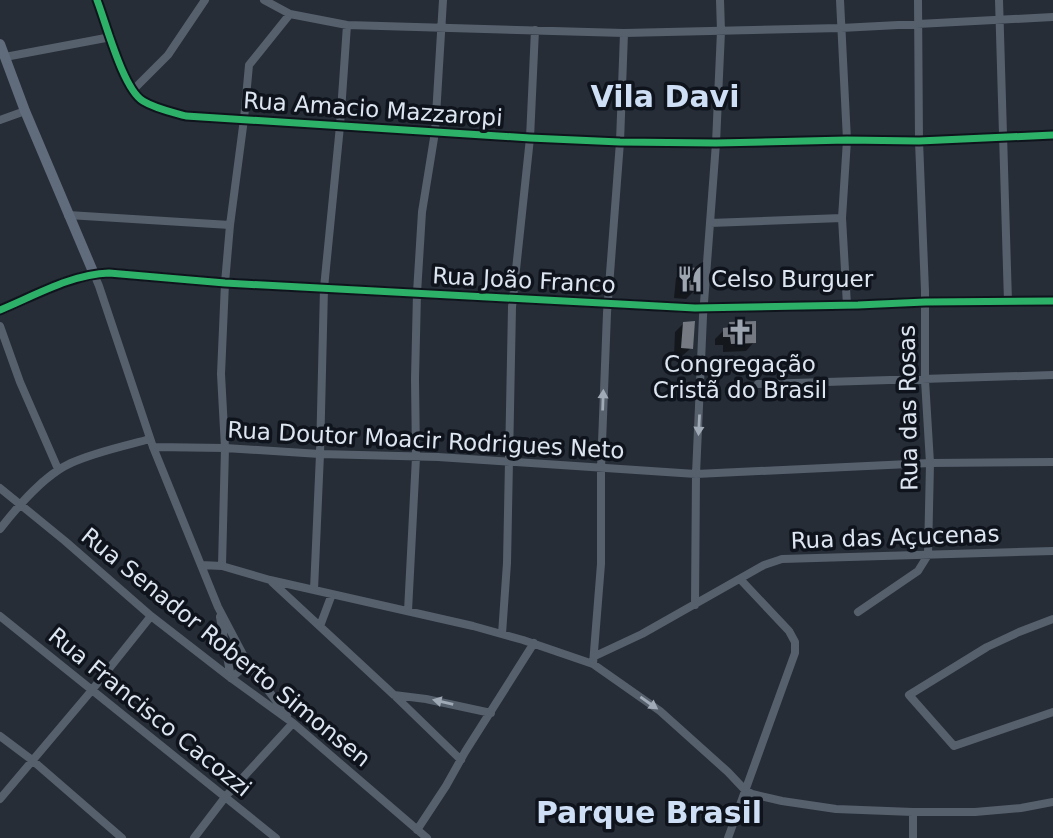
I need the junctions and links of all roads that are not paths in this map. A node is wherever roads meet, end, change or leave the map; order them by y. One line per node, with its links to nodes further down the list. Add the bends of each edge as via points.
1 (97, 0): 19 (street)
2 (205, 0): 22 (street, via 168,55)
3 (264, 0): 9 (street)
4 (443, 0): 14 (street)
5 (720, 0): 17 (street)
6 (840, 0): 15 (street)
7 (918, 0): 12 (street, Rua das Rosas)
8 (999, 0): 11 (street)
9 (290, 13): 13 (street); 24 (street, via 249,65)
10 (1053, 18): 11 (street)
11 (1000, 20): 12 (street); 30 (street)
12 (919, 24): 15 (street); 32 (street, Rua das Rosas)
13 (347, 25): 14 (street); 26 (street)
14 (442, 28): 16 (street); 27 (street)
15 (841, 28): 17 (street); 31 (street)
16 (534, 30): 18 (street); 29 (street)
17 (721, 31): 18 (street); 34 (street)
18 (624, 33): 33 (street)
19 (111, 37): 21 (street); 22 (street)
20 (0, 44): 21 (street)
21 (5, 57): 23 (street)
22 (133, 90): 24 (street, Rua Amacio Mazzaropi, via 141,100 186,116)
23 (24, 111): 25 (street); 35 (street)
24 (244, 119): 26 (street, Rua Amacio Mazzaropi); 38 (street)
25 (0, 121)
26 (340, 125): 27 (street, Rua Amacio Mazzaropi); 41 (street)
27 (435, 132): 29 (street, Rua Amacio Mazzaropi); 42 (street, via 422,212)
28 (1053, 135): 30 (street, Rua Amacio Mazzaropi)
29 (530, 138): 33 (street, Rua Amacio Mazzaropi); 43 (street)
30 (1002, 138): 32 (street, Rua Amacio Mazzaropi); 46 (street)
31 (847, 140): 32 (street, Rua Amacio Mazzaropi); 34 (street, Rua Amacio Mazzaropi); 36 (street)
32 (919, 141): 45 (street, Rua das Rosas)
33 (620, 142): 34 (street, Rua Amacio Mazzaropi); 47 (street)
34 (716, 143): 37 (street)
35 (68, 215): 38 (street); 39 (street)
36 (842, 218): 37 (street); 48 (street)
37 (710, 223): 49 (street)
38 (230, 225): 40 (street)
39 (94, 274): 40 (street, Rua João Franco); 50 (street, Rua João Franco); 55 (street)
40 (225, 283): 41 (street, Rua João Franco); 56 (street, via 221,374)
41 (324, 288): 42 (street, Rua João Franco); 57 (street)
42 (417, 293): 43 (street, Rua João Franco); 58 (street)
43 (514, 297): 47 (street, Rua João Franco); 59 (street)
44 (1053, 300): 46 (street, Rua João Franco)
45 (925, 302): 46 (street, Rua João Franco); 48 (street, Rua João Franco); 53 (street, Rua das Rosas)
46 (1008, 302)
47 (608, 304): 49 (street, Rua João Franco); 63 (street, one-way to 47)
48 (847, 305): 49 (street, Rua João Franco)
49 (704, 308): 64 (street, one-way to 64)
50 (0, 310)
51 (0, 326): 62 (street)
52 (1053, 375): 53 (street)
53 (925, 380): 54 (street); 61 (street, Rua das Rosas)
54 (758, 384)
55 (151, 443): 56 (street, Rua Doutor Moacir Rodrigues Neto); 62 (street, Rua Doutor Moacir Rodrigues Neto); 70 (street)
56 (225, 448): 57 (street, Rua Doutor Moacir Rodrigues Neto); 71 (street)
57 (320, 454): 58 (street, Rua Doutor Moacir Rodrigues Neto); 74 (street)
58 (416, 457): 59 (street, Rua Doutor Moacir Rodrigues Neto); 78 (street)
59 (510, 462): 63 (street, Rua Doutor Moacir Rodrigues Neto); 84 (street)
60 (1053, 462): 61 (street, Rua Doutor Moacir Rodrigues Neto)
61 (930, 463): 64 (street, Rua Doutor Moacir Rodrigues Neto); 69 (street, Rua das Rosas)
62 (58, 469): 66 (street)
63 (601, 469): 64 (street, Rua Doutor Moacir Rodrigues Neto); 86 (street)
64 (696, 474): 76 (street)
65 (0, 488): 66 (street, Rua Senador Roberto Simonsen)
66 (20, 503): 67 (street); 81 (street, Rua Senador Roberto Simonsen)
67 (0, 529)
68 (1053, 551): 69 (street, Rua das Açucenas)
69 (928, 555): 72 (street, Rua das Açucenas, via 782,559); 79 (street, via 918,570)
70 (201, 565): 71 (street); 77 (street)
71 (222, 566): 73 (street)
72 (740, 579): 76 (street, Rua das Açucenas); 97 (street, via 795,642 795,653)
73 (270, 580): 74 (street); 83 (street)
74 (314, 590): 75 (street)
75 (332, 594): 78 (street); 83 (street)
76 (695, 605): 86 (street, Rua das Açucenas)
77 (218, 607): 87 (street); 88 (street)
78 (408, 611): 84 (street)
79 (858, 612)
80 (0, 616): 89 (street, Rua Francisco Cacozzi)
81 (151, 616): 88 (street, Rua Senador Roberto Simonsen); 89 (street)
82 (1053, 618): 91 (street, via 987,647 909,695 954,746)
83 (320, 626): 90 (street)
84 (502, 634): 85 (street)
85 (534, 643): 86 (street); 92 (street)
86 (594, 660): 97 (street, one-way to 97, via 660,711)
87 (248, 664): 88 (street); 93 (street)
88 (231, 678): 93 (street, Rua Senador Roberto Simonsen)
89 (92, 690): 95 (street); 98 (street, Rua Francisco Cacozzi)
90 (394, 695): 92 (street, one-way to 90); 96 (street)
91 (1053, 712)
92 (491, 713): 96 (street)
93 (293, 723): 98 (street); 102 (street, Rua Senador Roberto Simonsen)
94 (0, 736): 95 (street)
95 (32, 760): 99 (street); 103 (street)
96 (461, 760): 102 (street)
97 (745, 790): 101 (street, via 782,802); 107 (street)
98 (226, 796): 104 (street); 105 (street, Rua Francisco Cacozzi)
99 (0, 799)
100 (1053, 802): 101 (street, via 975,812)
101 (913, 812): 108 (street)
102 (417, 830): 106 (street, Rua Senador Roberto Simonsen)
103 (122, 838)
104 (194, 838)
105 (276, 838)
106 (427, 838)
107 (728, 838)
108 (913, 838)

